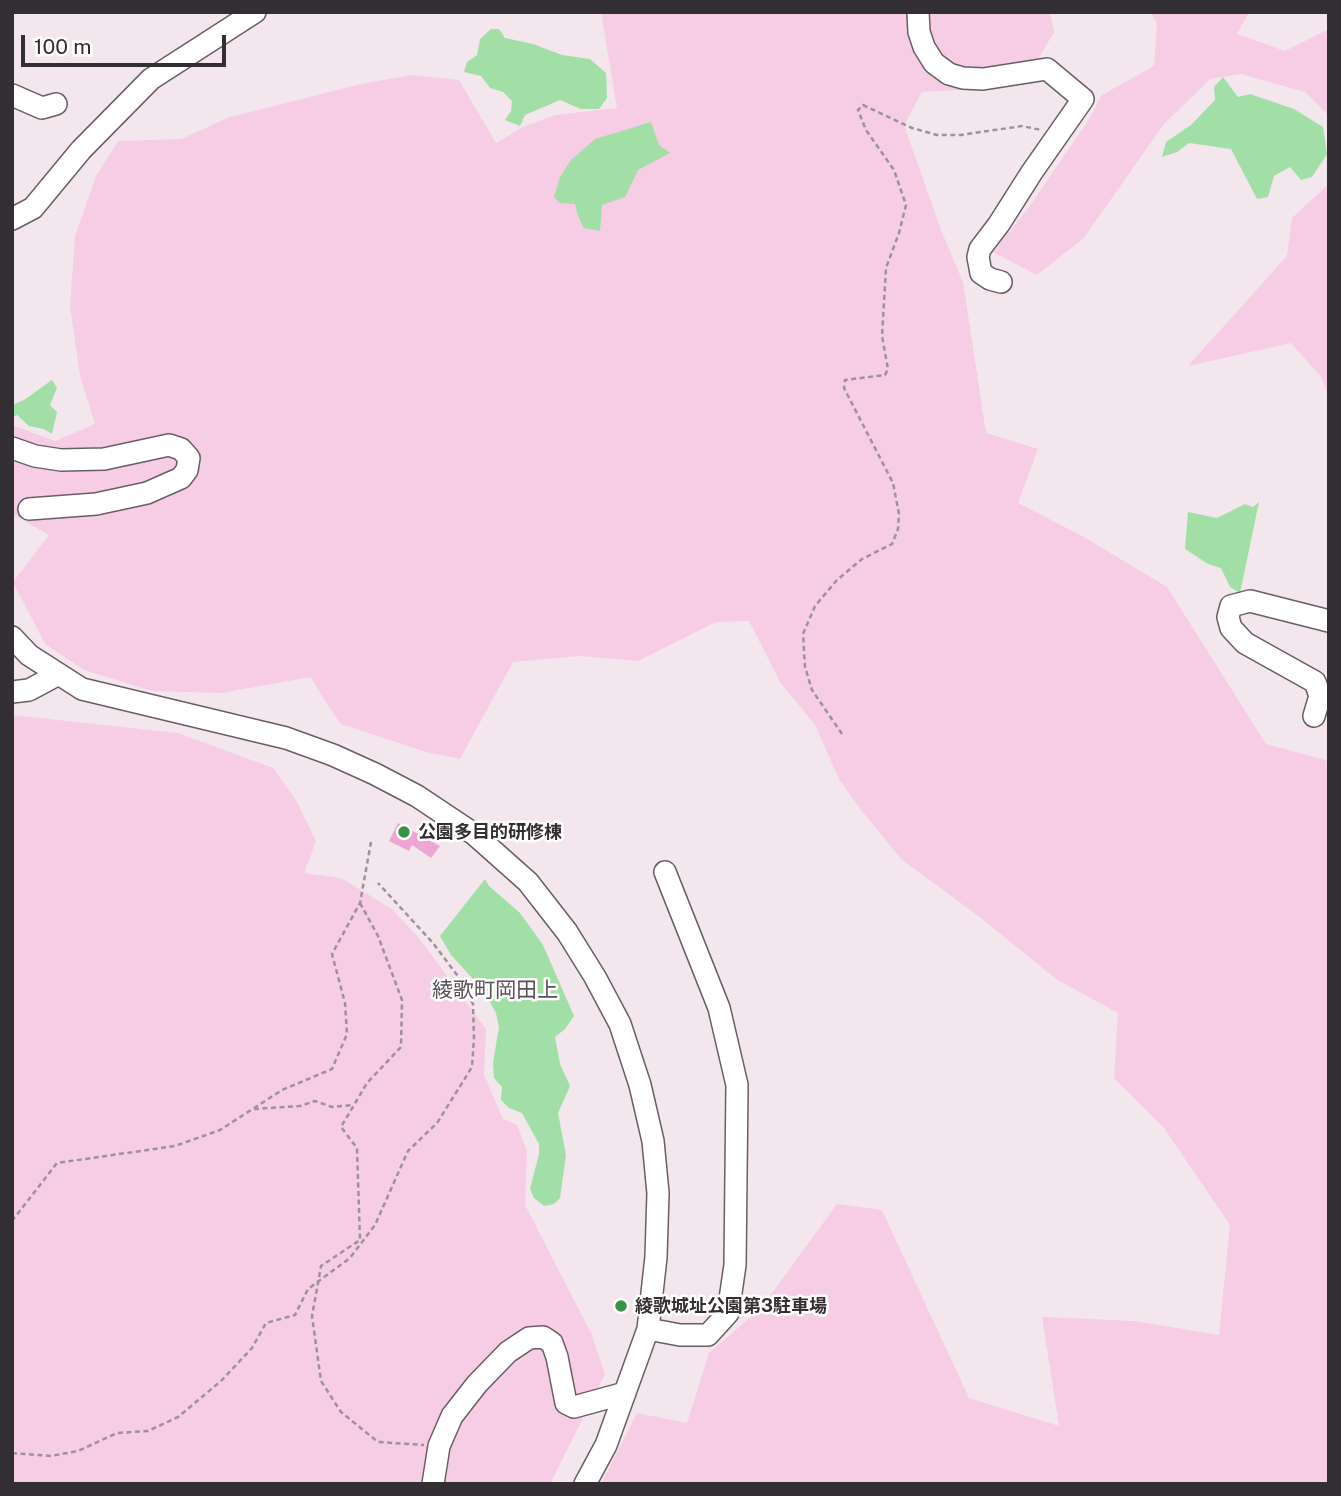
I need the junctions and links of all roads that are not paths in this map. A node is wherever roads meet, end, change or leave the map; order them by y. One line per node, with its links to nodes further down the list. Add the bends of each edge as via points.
1 (254, 12): 5 (street, via 151,79 81,150 33,208)
2 (918, 12): 6 (street, via 924,47 949,74 983,79 1047,69 1083,99 980,249 981,273)
3 (12, 95): 4 (street, via 42,108)
4 (56, 104)
5 (12, 219)
6 (1001, 282)
7 (12, 448): 8 (street, via 61,460 104,459 169,445 189,458 181,478 147,493 96,504)
8 (29, 509)
9 (1329, 621): 13 (street, via 1250,601 1231,606 1228,617 1231,628 1245,643 1315,681 1320,696)
10 (12, 636): 11 (street)
11 (57, 675): 12 (street, via 29,690); 15 (street, via 82,689 260,731 333,755 417,796 474,834 528,882 595,977 620,1024 640,1085 653,1141 658,1193)
12 (12, 692)
13 (1314, 716)
14 (665, 872): 15 (street, via 719,1009 737,1085 736,1265 728,1313 708,1335)
15 (648, 1329): 16 (street)
16 (625, 1393): 17 (street, via 574,1407 566,1403 552,1343 543,1337 529,1338 508,1352 452,1416 439,1446); 18 (street, via 606,1445)
17 (433, 1484)
18 (585, 1484)

